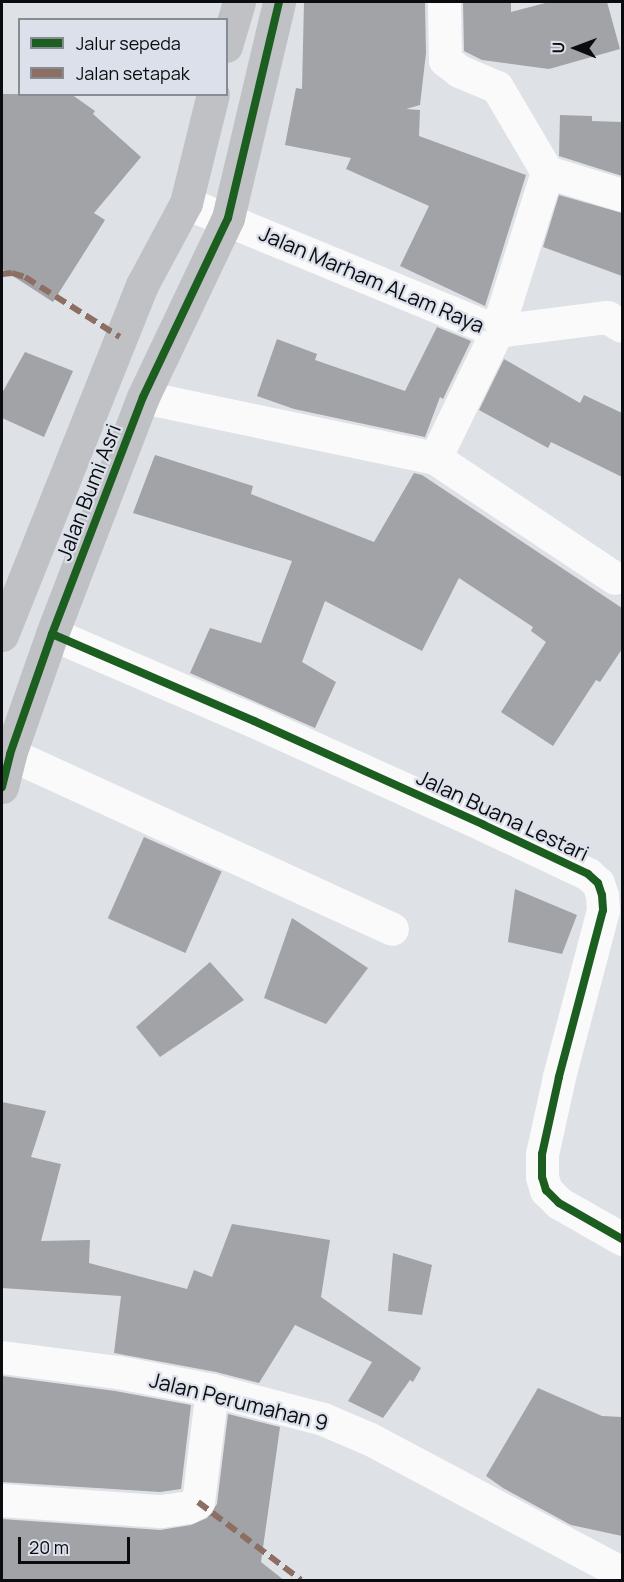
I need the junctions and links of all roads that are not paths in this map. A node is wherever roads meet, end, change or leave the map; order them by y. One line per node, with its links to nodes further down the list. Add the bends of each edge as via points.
1 (238, 2): 4 (street)
2 (279, 2): 9 (street, Jalan Bumi Asri)
3 (444, 2): 6 (street, via 445,60 459,71 497,87)
4 (228, 39)
5 (213, 96): 8 (street, Jalan Bumi Asri)
6 (547, 172): 7 (street); 11 (street)
7 (622, 195)
8 (186, 203): 9 (street, Jalan Marham ALam Raya); 16 (street, Jalan Bumi Asri, via 137,296)
9 (228, 218): 11 (street, Jalan Marham ALam Raya); 12 (street, Jalan Bumi Asri)
10 (622, 326): 11 (street, Jalan Marham ALam Raya, via 607,317)
11 (497, 331): 13 (street)
12 (143, 397): 13 (street); 15 (street, Jalan Bumi Asri)
13 (435, 458): 14 (street)
14 (615, 578)
15 (52, 634): 17 (street, Jalan Bumi Asri); 20 (street, Jalan Buana Lestari, via 484,825 588,874 598,883 603,910 557,1088 542,1154 542,1177 546,1190 559,1203)
16 (2, 636)
17 (10, 754): 18 (street, Jalan Bumi Asri); 19 (street)
18 (2, 788)
19 (392, 929)
20 (622, 1239)
21 (2, 1357): 22 (street, Jalan Perumahan 9, via 118,1372)
22 (212, 1390): 23 (street, via 198,1502 189,1507 160,1511); 24 (street, Jalan Perumahan 9, via 322,1419 370,1439)
23 (2, 1500)
24 (622, 1574)

